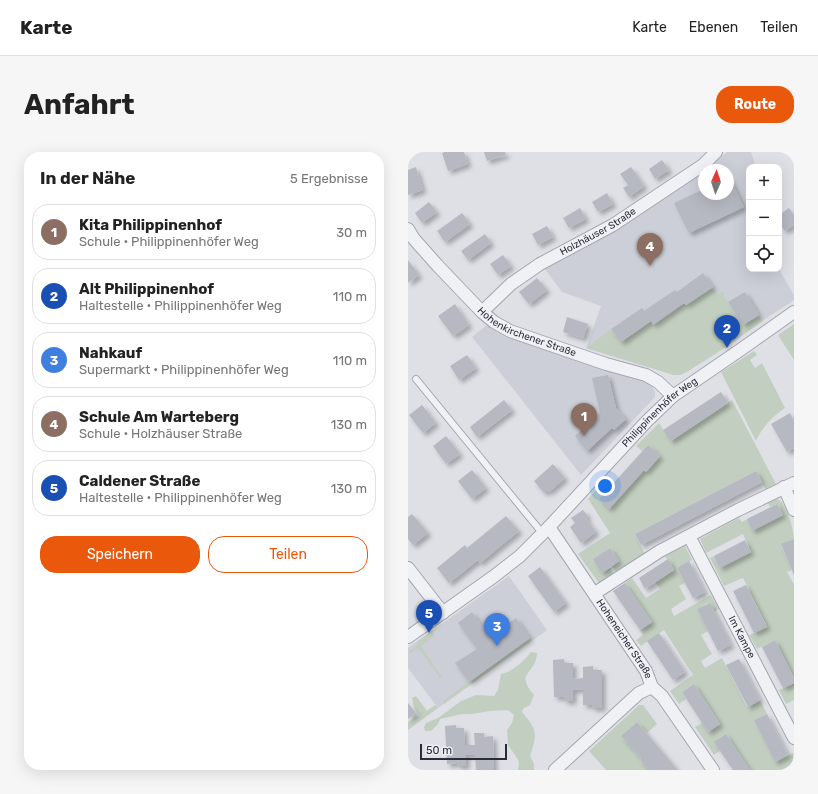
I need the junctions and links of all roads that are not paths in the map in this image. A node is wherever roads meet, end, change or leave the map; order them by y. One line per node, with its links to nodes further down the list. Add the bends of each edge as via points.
1 (716, 152): 3 (street, Holzhäuser Straße, via 703,166 613,225 540,264 511,284)
2 (408, 229): 3 (street, Hohenkirchener Straße, via 414,239)
3 (482, 312): 6 (street, Hohenkirchener Straße, via 510,331 646,375)
4 (794, 312): 6 (street, Philippinenhöfer Weg)
5 (416, 379): 9 (lane)
6 (673, 396): 9 (street, Philippinenhöfer Weg)
7 (789, 485): 8 (street); 10 (street)
8 (794, 510)
9 (546, 530): 12 (street, Hoheneicher Straße); 13 (street, Philippinenhöfer Weg, via 520,556)
10 (689, 536): 12 (street, via 660,551); 16 (street, Im Kampe)
11 (408, 568): 13 (street)
12 (595, 594): 15 (street, Hoheneicher Straße, via 646,671)
13 (443, 613): 14 (street, Philippinenhöfer Weg)
14 (408, 637)
15 (652, 687): 17 (street, via 639,693); 18 (street, Hoheneicher Straße, via 662,696)
16 (794, 738)
17 (555, 770)
18 (713, 770)

